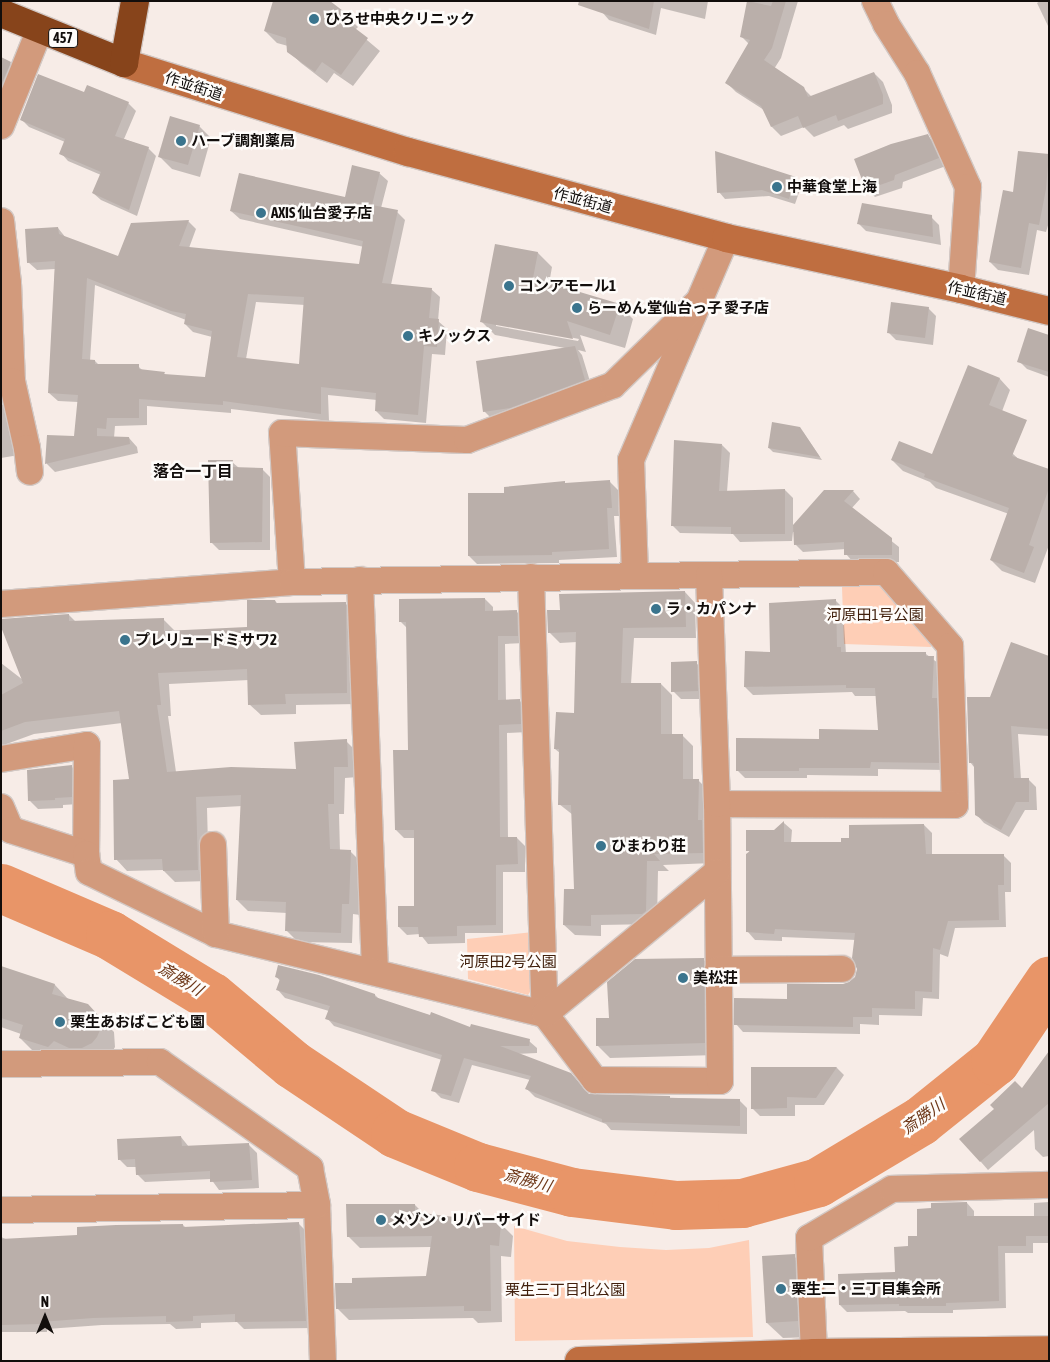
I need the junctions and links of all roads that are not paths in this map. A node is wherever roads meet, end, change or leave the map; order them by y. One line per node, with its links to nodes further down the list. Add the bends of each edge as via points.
1 (135, 1): 5 (highway)
2 (875, 1): 9 (street, via 917,73 968,187)
3 (1, 13): 4 (highway, 457)
4 (40, 29): 5 (highway, 457); 6 (street)
5 (124, 63): 8 (street, 作並街道, via 408,152)
6 (1, 126)
7 (1, 220): 12 (street, via 8,283 12,380)
8 (726, 238): 9 (street, 作並街道); 10 (street)
9 (960, 288): 11 (street, 作並街道)
10 (699, 301): 13 (street, via 631,460); 17 (street, via 613,384 467,440 282,433)
11 (1049, 310)
12 (30, 472)
13 (635, 574): 14 (street); 15 (street)
14 (709, 575): 20 (street); 20 (street, via 886,572 950,646 955,805)
15 (531, 577): 16 (street); 29 (street)
16 (360, 580): 17 (street); 28 (street)
17 (292, 582): 18 (street)
18 (1, 604)
19 (1, 759): 23 (street, via 87,745)
20 (717, 804): 24 (street)
21 (1, 807): 23 (street, via 11,830)
22 (213, 845): 25 (street)
23 (86, 854): 25 (street, via 89,872)
24 (717, 872): 27 (street); 29 (street)
25 (216, 934): 28 (street)
26 (842, 969): 27 (street)
27 (718, 970): 29 (street, via 720,1081 595,1080)
28 (375, 972): 29 (street)
29 (545, 1014)
30 (1, 1064): 32 (street, via 160,1062 310,1168)
31 (1049, 1185): 36 (street, via 892,1189 809,1238)
32 (317, 1205): 33 (street); 37 (street)
33 (1, 1210)
34 (1049, 1350): 35 (street)
35 (1016, 1356): 36 (street)
36 (814, 1357): 38 (street)
37 (323, 1361)
38 (579, 1361)

